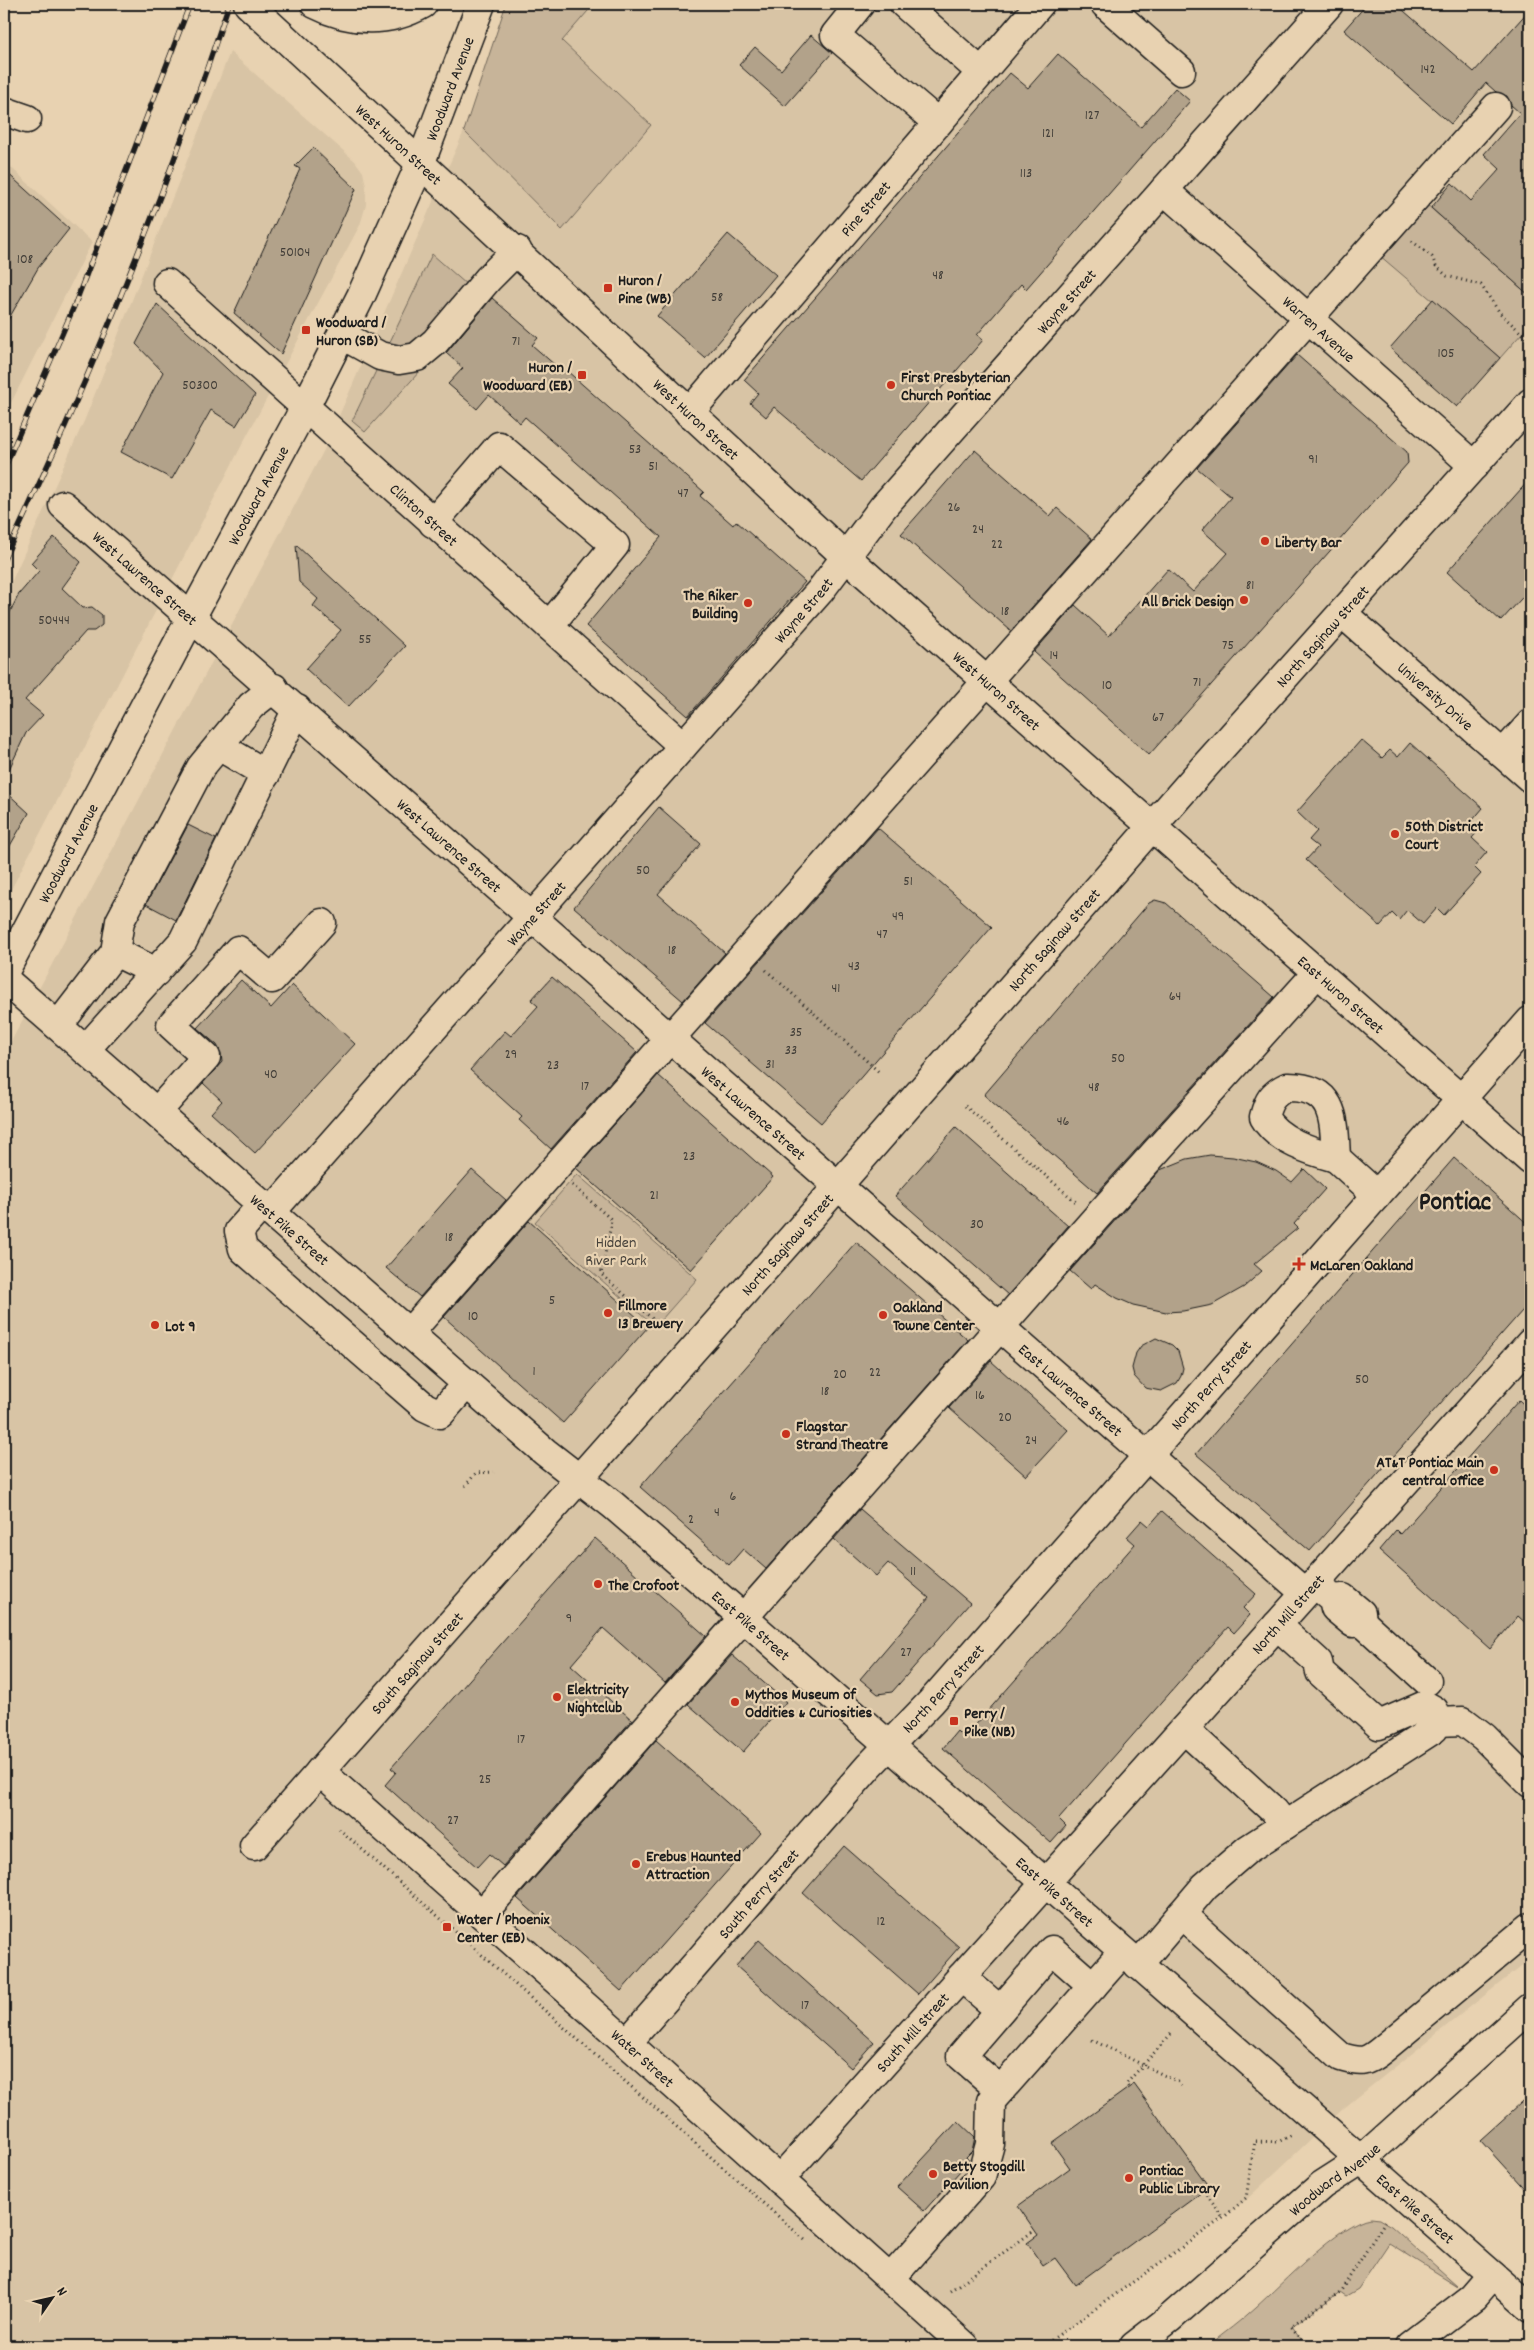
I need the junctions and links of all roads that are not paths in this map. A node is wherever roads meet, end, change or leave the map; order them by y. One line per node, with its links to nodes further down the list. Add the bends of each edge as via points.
1 (248, 4): 14 (main road, West Huron Street)
2 (315, 4): 3 (main road, via 348,16 369,19 389,17)
3 (423, 4)
4 (481, 4): 14 (main road, Woodward Avenue)
5 (860, 4): 13 (main road, via 835,34)
6 (904, 4): 11 (main road)
7 (1040, 4): 11 (main road, Pine Street)
8 (1105, 4): 10 (main road)
9 (1329, 4): 15 (main road, Wayne Street)
10 (1181, 71)
11 (982, 72): 13 (main road, Pine Street)
12 (1496, 107): 18 (main road)
13 (938, 123): 22 (main road, Pine Street)
14 (421, 162): 16 (main road, West Huron Street); 19 (main road, Woodward Avenue)
15 (1164, 190): 18 (main road, Warren Avenue); 26 (main road, Wayne Street, via 883,507)
16 (517, 250): 19 (main road, via 435,342 416,357 399,360 380,356); 22 (main road, West Huron Street)
17 (167, 283): 21 (main road, Clinton Street)
18 (1309, 319): 23 (main road, Warren Avenue); 30 (main road)
19 (342, 335): 21 (main road, Woodward Avenue)
20 (1530, 403): 23 (main road, North Saginaw Street)
21 (305, 407): 25 (main road, Clinton Street); 28 (main road, Woodward Avenue)
22 (689, 413): 26 (main road, West Huron Street)
23 (1474, 466): 27 (main road, North Saginaw Street)
24 (63, 504): 28 (main road, West Lawrence Street)
25 (433, 523): 29 (main road, Clinton Street); 29 (main road, via 499,446 615,545)
26 (845, 556): 30 (main road, West Huron Street); 35 (main road, Wayne Street, via 820,591)
27 (1342, 613): 36 (main road, University Drive); 39 (main road, North Saginaw Street)
28 (192, 616): 31 (main road, West Lawrence Street); 44 (main road, Woodward Avenue)
29 (549, 626): 35 (main road, Clinton Street)
30 (987, 682): 39 (main road, West Huron Street); 49 (main road)
31 (274, 688): 32 (main road, West Lawrence Street); 34 (main road, via 251,706)
32 (297, 709): 37 (main road); 40 (main road, West Lawrence Street)
33 (1530, 724): 36 (main road)
34 (218, 746): 37 (main road); 42 (main road, via 201,767 120,921)
35 (683, 746): 40 (main road, Wayne Street)
36 (1503, 754): 38 (main road, University Drive)
37 (266, 774): 43 (main road, via 183,941)
38 (1530, 778)
39 (1153, 826): 45 (main road, East Huron Street); 55 (main road, North Saginaw Street)
40 (532, 916): 49 (main road, West Lawrence Street); 57 (main road, Wayne Street)
41 (322, 923): 52 (main road, via 272,979 238,950 171,1025 206,1057)
42 (115, 952): 43 (main road); 48 (main road)
43 (156, 972): 50 (main road)
44 (4, 973)
45 (1317, 973): 51 (main road, East Huron Street); 58 (main road)
46 (4, 979): 48 (main road, West Pike Street)
47 (1530, 1021): 51 (main road, North Perry Street)
48 (58, 1026): 50 (main road, West Pike Street)
49 (671, 1039): 55 (main road, West Lawrence Street); 59 (main road)
50 (85, 1050): 52 (main road, West Pike Street)
51 (1461, 1099): 54 (main road, East Huron Street); 56 (main road, North Perry Street)
52 (157, 1112): 57 (main road, West Pike Street)
53 (1336, 1158): 56 (main road)
54 (1530, 1160)
55 (838, 1186): 58 (main road, East Lawrence Street); 63 (main road, North Saginaw Street)
56 (1377, 1195): 62 (main road, North Perry Street)
57 (267, 1207): 59 (main road, West Pike Street); 61 (main road, Wayne Street, via 240,1231 243,1249 425,1407 440,1414)
58 (1001, 1327): 62 (main road, East Lawrence Street); 65 (main road)
59 (410, 1333): 61 (main road, West Pike Street)
60 (1530, 1343): 64 (main road, North Mill Street)
61 (467, 1383): 63 (main road, West Pike Street)
62 (1148, 1454): 64 (main road, East Lawrence Street); 70 (main road, North Perry Street)
63 (578, 1478): 65 (main road, East Pike Street); 71 (main road, South Saginaw Street)
64 (1318, 1592): 66 (main road, North Mill Street); 67 (main road, East Lawrence Street, via 1354,1623 1362,1622)
65 (744, 1618): 70 (main road, East Pike Street); 76 (main road)
66 (1272, 1630): 68 (main road, via 1318,1662 1320,1672 1379,1725 1425,1706 1434,1710); 69 (main road, North Mill Street)
67 (1427, 1681)
68 (1437, 1722): 72 (main road, via 1462,1722 1484,1737); 73 (main road, via 1434,1729)
69 (1184, 1729): 73 (main road, via 1274,1811); 75 (main road, North Mill Street)
70 (890, 1746): 75 (main road, East Pike Street); 84 (main road, South Perry Street)
71 (320, 1771): 74 (main road, South Saginaw Street); 76 (main road, Water Street)
72 (1530, 1783)
73 (1285, 1825): 77 (main road, via 1248,1849 1205,1886)
74 (254, 1846)
75 (1045, 1883): 79 (main road, East Pike Street); 80 (main road, South Mill Street)
76 (482, 1914): 84 (main road, Water Street)
77 (1182, 1914): 78 (main road, via 1341,2057 1357,2062 1370,2060); 79 (main road)
78 (1530, 1927)
79 (1130, 1959): 81 (main road); 86 (main road, East Pike Street)
80 (961, 1976): 83 (main road); 87 (main road, South Mill Street)
81 (1093, 1986): 83 (main road, via 1052,1950); 85 (main road)
82 (1530, 2008): 86 (main road, Woodward Avenue)
83 (1000, 2010): 85 (main road, via 961,2056)
84 (627, 2042): 87 (main road, Water Street)
85 (1000, 2090): 89 (main road, via 991,2101 990,2144 981,2176)
86 (1361, 2160): 88 (main road, East Pike Street); 92 (main road, Woodward Avenue, via 1322,2185)
87 (779, 2180): 89 (main road, Water Street)
88 (1492, 2275): 90 (main road, East Pike Street); 93 (main road, via 1473,2296)
89 (890, 2279): 91 (main road, Water Street)
90 (1525, 2294)
91 (965, 2346)
92 (1134, 2346)
93 (1409, 2346)

